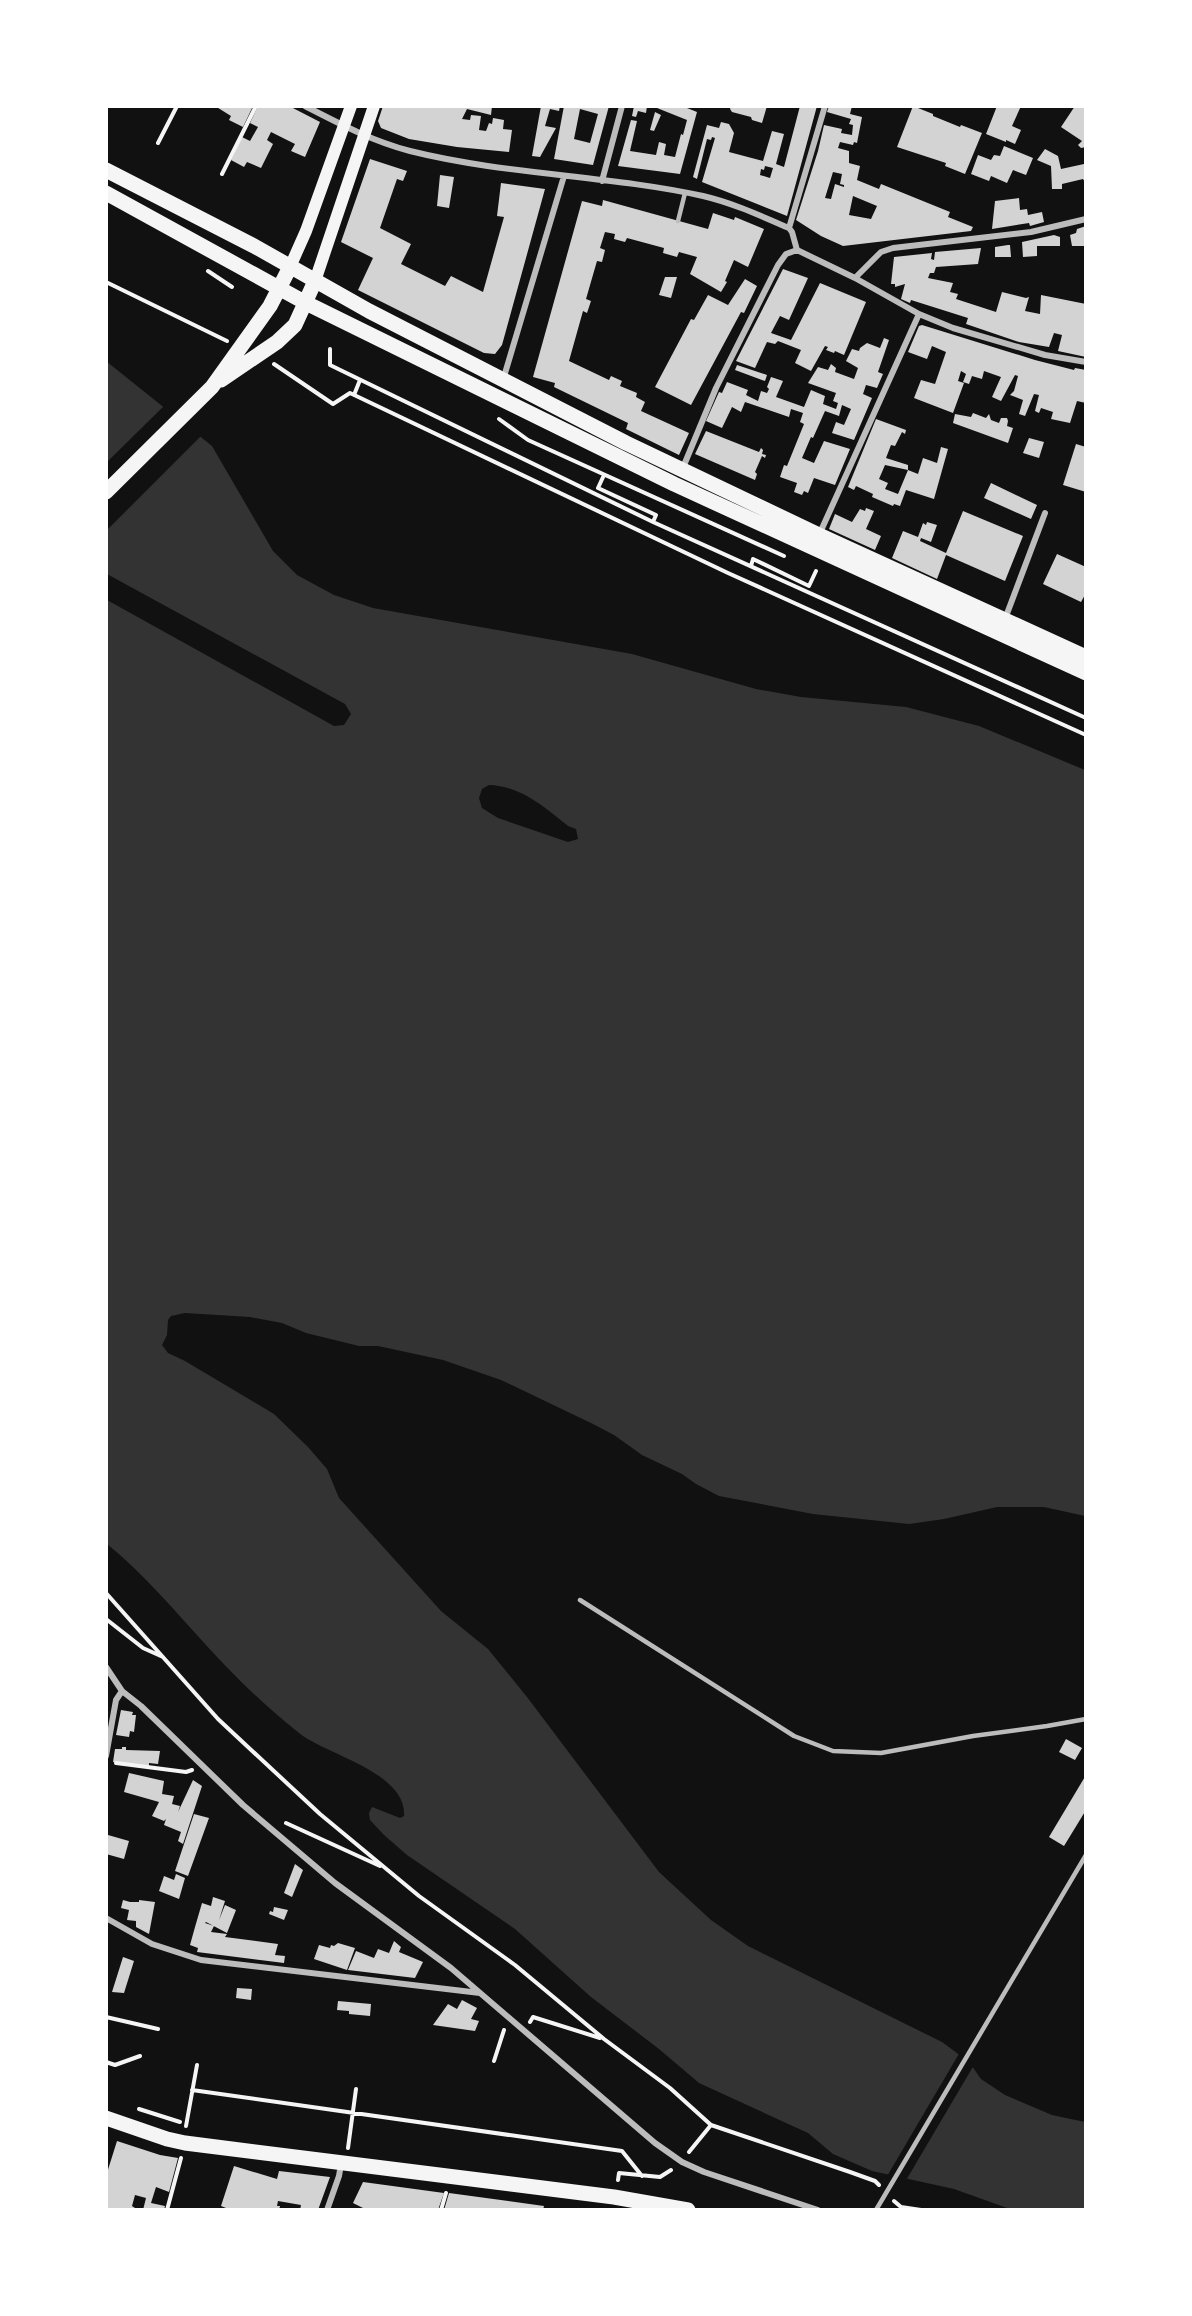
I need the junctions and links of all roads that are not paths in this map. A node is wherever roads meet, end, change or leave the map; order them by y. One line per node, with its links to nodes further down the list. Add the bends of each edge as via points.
1 (305, 106): 6 (street)
2 (351, 106): 6 (main road)
3 (374, 106): 7 (main road)
4 (622, 106): 10 (street)
5 (825, 106): 15 (street)
6 (344, 127): 7 (street); 17 (main road)
7 (364, 136): 9 (street, via 461,162); 19 (main road)
8 (106, 170): 17 (main road)
9 (564, 176): 10 (street); 24 (street)
10 (602, 181): 12 (street)
11 (106, 193): 20 (main road)
12 (685, 193): 14 (lane); 15 (street, via 751,211)
13 (1086, 219): 18 (street, via 1031,232 893,248 881,252)
14 (678, 221)
15 (789, 228): 16 (street)
16 (797, 250): 18 (street); 26 (street, via 786,254 778,265 716,388)
17 (290, 267): 19 (main road); 20 (main road)
18 (855, 278): 22 (street)
19 (315, 281): 21 (main road); 24 (main road)
20 (279, 290): 21 (main road); 25 (main road)
21 (306, 303): 25 (main road, via 295,325 277,342); 27 (main road)
22 (919, 314): 23 (street, via 1045,355); 30 (street)
23 (1086, 362)
24 (503, 380): 26 (main road)
25 (212, 387): 28 (main road)
26 (682, 469): 27 (street); 30 (main road)
27 (675, 484): 30 (main road)
28 (106, 492)
29 (1045, 513): 31 (street)
30 (816, 542): 31 (main road)
31 (1002, 627): 32 (main road); 33 (main road)
32 (1086, 657)
33 (1086, 673)
34 (580, 1600): 37 (lane, via 794,1736 833,1751 881,1753)
35 (106, 1666): 36 (street)
36 (122, 1691): 38 (street, via 116,1700); 41 (street, via 334,1884)
37 (1086, 1719)
38 (106, 1756)
39 (1086, 1855): 47 (lane)
40 (106, 1918): 41 (street, via 152,1944 201,1960)
41 (481, 1993): 46 (street, via 682,2162)
42 (106, 2118): 43 (main road, via 185,2143)
43 (341, 2163): 44 (street); 45 (main road)
44 (327, 2210)
45 (688, 2210)
46 (818, 2210)
47 (876, 2210)

